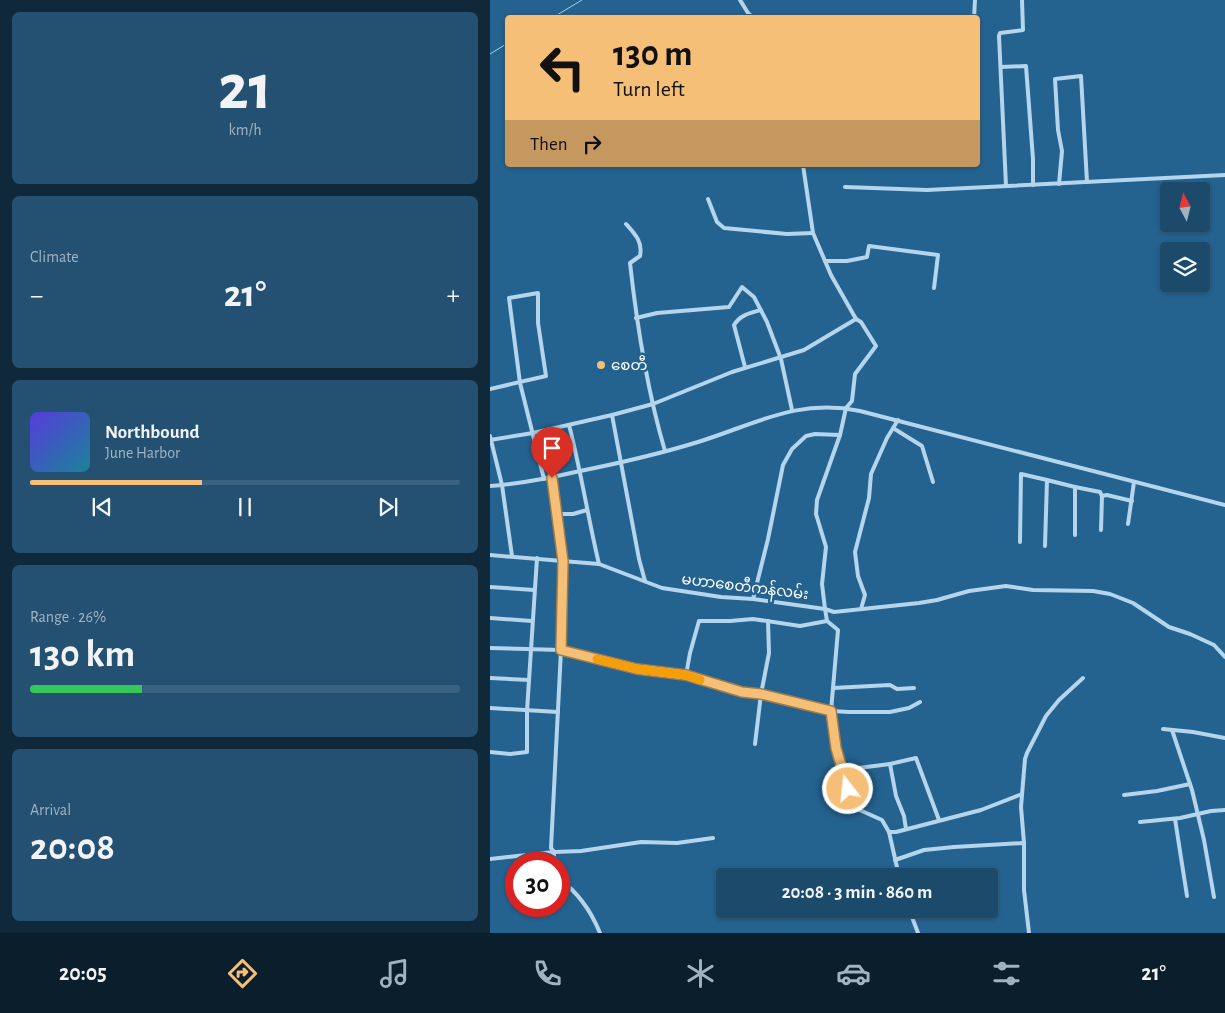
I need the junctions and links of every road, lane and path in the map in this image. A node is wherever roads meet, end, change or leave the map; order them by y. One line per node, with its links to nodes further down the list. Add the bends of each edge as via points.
1 (740, 0): 4 (street)
2 (975, 0): 5 (street)
3 (1022, 0): 6 (street, via 1023,30 1000,33 999,36)
4 (750, 15)
5 (974, 15)
6 (1001, 67): 11 (street, via 1026,66); 12 (street)
7 (803, 167): 16 (street)
8 (1225, 174): 9 (street)
9 (1087, 182): 10 (street); 10 (street, via 1082,76 1055,79 1062,151)
10 (1059, 184): 11 (street)
11 (1033, 185): 12 (street)
12 (1006, 186): 13 (street, via 927,190)
13 (845, 187)
14 (708, 199): 16 (street, via 717,222 724,228)
15 (626, 224): 20 (street, via 638,238 642,249 640,256 630,263)
16 (813, 233): 17 (street)
17 (825, 261): 18 (street, via 867,256 869,246 938,255); 21 (street)
18 (934, 288)
19 (761, 310): 20 (street, via 754,296 742,287 729,307); 22 (street); 23 (street, via 738,318 734,325)
20 (636, 318): 26 (street)
21 (856, 319): 22 (street, via 804,350); 27 (street, via 876,346 854,374 852,401)
22 (780, 357): 23 (street); 28 (street)
23 (745, 367): 26 (street)
24 (520, 383): 24 (street, via 508,298 538,294 538,323 546,376); 25 (street); 33 (street)
25 (490, 389)
26 (653, 404): 29 (street); 36 (street)
27 (846, 408): 28 (street, via 821,406); 30 (street); 34 (street)
28 (792, 410): 36 (street)
29 (612, 415): 31 (street); 37 (street)
30 (898, 420): 32 (street); 43 (street)
31 (570, 425): 33 (street); 38 (street)
32 (893, 428): 42 (street, via 922,446); 67 (street, via 871,474 869,498 856,552 858,576 865,595)
33 (533, 433): 35 (street); 40 (street)
34 (840, 436): 65 (street, via 806,436 792,449 783,466); 66 (street, via 817,500 816,514 826,547 822,584)
35 (490, 439): 44 (street)
36 (665, 451): 37 (street)
37 (620, 464): 38 (street); 62 (street)
38 (581, 471): 39 (street); 50 (street)
39 (552, 478): 40 (street); 51 (street)
40 (544, 479): 44 (street)
41 (1047, 480): 46 (street); 55 (street, via 1021,474); 56 (street)
42 (933, 482)
43 (1134, 482): 48 (street); 49 (street)
44 (502, 485): 45 (street); 58 (street)
45 (490, 486)
46 (1075, 487): 47 (street, via 1100,492); 54 (street)
47 (1102, 496): 48 (street); 53 (street)
48 (1132, 500): 52 (street)
49 (1225, 505)
50 (587, 510): 51 (street); 61 (street)
51 (556, 514): 60 (street)
52 (1128, 524)
53 (1101, 530)
54 (1075, 535)
55 (1020, 542)
56 (1045, 546)
57 (490, 555): 58 (street, မဟာစေတီကန်လမ်း)
58 (512, 556): 59 (street, မဟာစေတီကန်လမ်း)
59 (537, 558): 60 (street, မဟာစေတီကန်လမ်း); 64 (street)
60 (563, 561): 61 (street, မဟာစေတီကန်လမ်း); 74 (street)
61 (599, 564): 62 (street, မဟာစေတီကန်လမ်း)
62 (645, 581): 65 (street, မဟာစေတီကန်လမ်း, via 662,588)
63 (490, 587): 64 (street)
64 (534, 590): 69 (street)
65 (753, 599): 66 (street, မဟာစေတီကန်လမ်း)
66 (825, 609): 67 (street, via 834,612); 71 (street, မဟာစေတီကန်လမ်း)
67 (861, 609): 75 (street, via 937,600 1006,586 1093,591 1134,604 1169,626 1214,645)
68 (490, 618): 69 (street)
69 (532, 621): 73 (street)
70 (768, 621): 71 (street, via 800,626); 76 (street, via 700,621); 82 (street, via 769,653)
71 (828, 621): 80 (street, မဟာစေတီကန်လမ်း, via 838,630)
72 (490, 648): 73 (street)
73 (531, 649): 74 (street); 79 (street)
74 (561, 650): 76 (street, via 637,669); 87 (street)
75 (1225, 657)
76 (686, 675): 82 (street, via 742,692)
77 (490, 678): 79 (street)
78 (1083, 678): 96 (street, via 1059,700 1040,727 1027,753)
79 (529, 680): 85 (street)
80 (833, 688): 81 (street, via 890,685 897,689); 86 (street, မဟာစေတီကန်လမ်း)
81 (914, 688)
82 (761, 694): 86 (street); 91 (street)
83 (920, 702): 86 (street, via 910,708 890,712)
84 (490, 708): 85 (street)
85 (527, 711): 87 (street); 92 (street, via 527,752)
86 (831, 711): 94 (street, မဟာစေတီကန်လမ်း)
87 (558, 712): 107 (street, via 551,848)
88 (1163, 729): 89 (street)
89 (1172, 730): 90 (street); 95 (street)
90 (1225, 738)
91 (755, 744)
92 (490, 752)
93 (890, 764): 94 (street); 101 (street, via 916,758); 103 (street)
94 (843, 770): 104 (street, မဟာစေတီကန်လမ်း, via 853,808 882,820)
95 (1190, 784): 97 (street); 99 (street)
96 (1022, 794): 101 (street, via 981,810); 106 (street)
97 (1124, 795)
98 (1225, 810): 99 (street)
99 (1197, 813): 100 (street); 114 (street)
100 (1175, 818): 102 (street); 113 (street)
101 (939, 820): 103 (street)
102 (1140, 822)
103 (906, 829): 104 (street)
104 (889, 832): 110 (street)
105 (713, 838): 107 (street)
106 (1024, 843): 110 (street, via 924,850); 118 (street, via 1024,890)
107 (554, 852)
108 (505, 857): 109 (street)
109 (490, 859)
110 (895, 860): 111 (street)
111 (897, 868)
112 (570, 888): 116 (street, via 591,913)
113 (1187, 896)
114 (1214, 897)
115 (912, 918): 117 (street)
116 (600, 933)
117 (918, 933)
118 (1029, 933)

